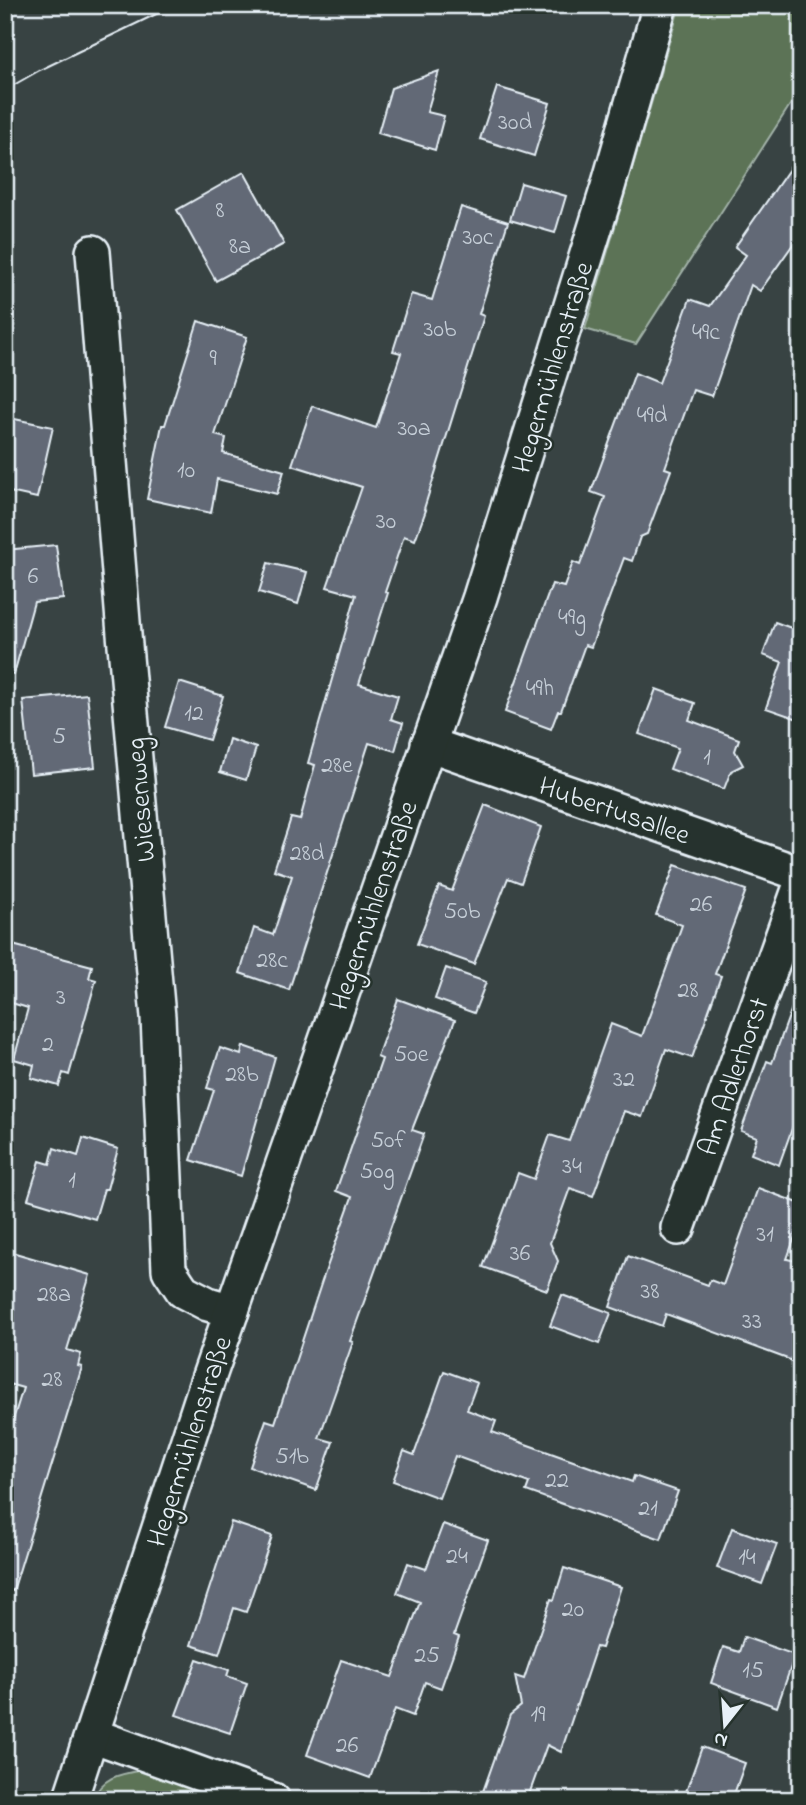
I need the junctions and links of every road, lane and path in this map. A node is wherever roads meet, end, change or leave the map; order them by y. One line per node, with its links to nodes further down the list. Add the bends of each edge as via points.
1 (660, 5): 3 (street, Hegermühlenstraße, via 532,432)
2 (93, 252): 7 (street, Wiesenweg, via 158,1017 169,1270 183,1291)
3 (428, 744): 4 (street, Hubertusallee); 7 (street, Hegermühlenstraße)
4 (801, 874)
5 (801, 884): 6 (street, Am Adlerhorst)
6 (678, 1228)
7 (232, 1311): 8 (street, Hegermühlenstraße)
8 (92, 1735): 9 (street, Hegermühlenstraße); 10 (street)
9 (70, 1800)
10 (272, 1800)

